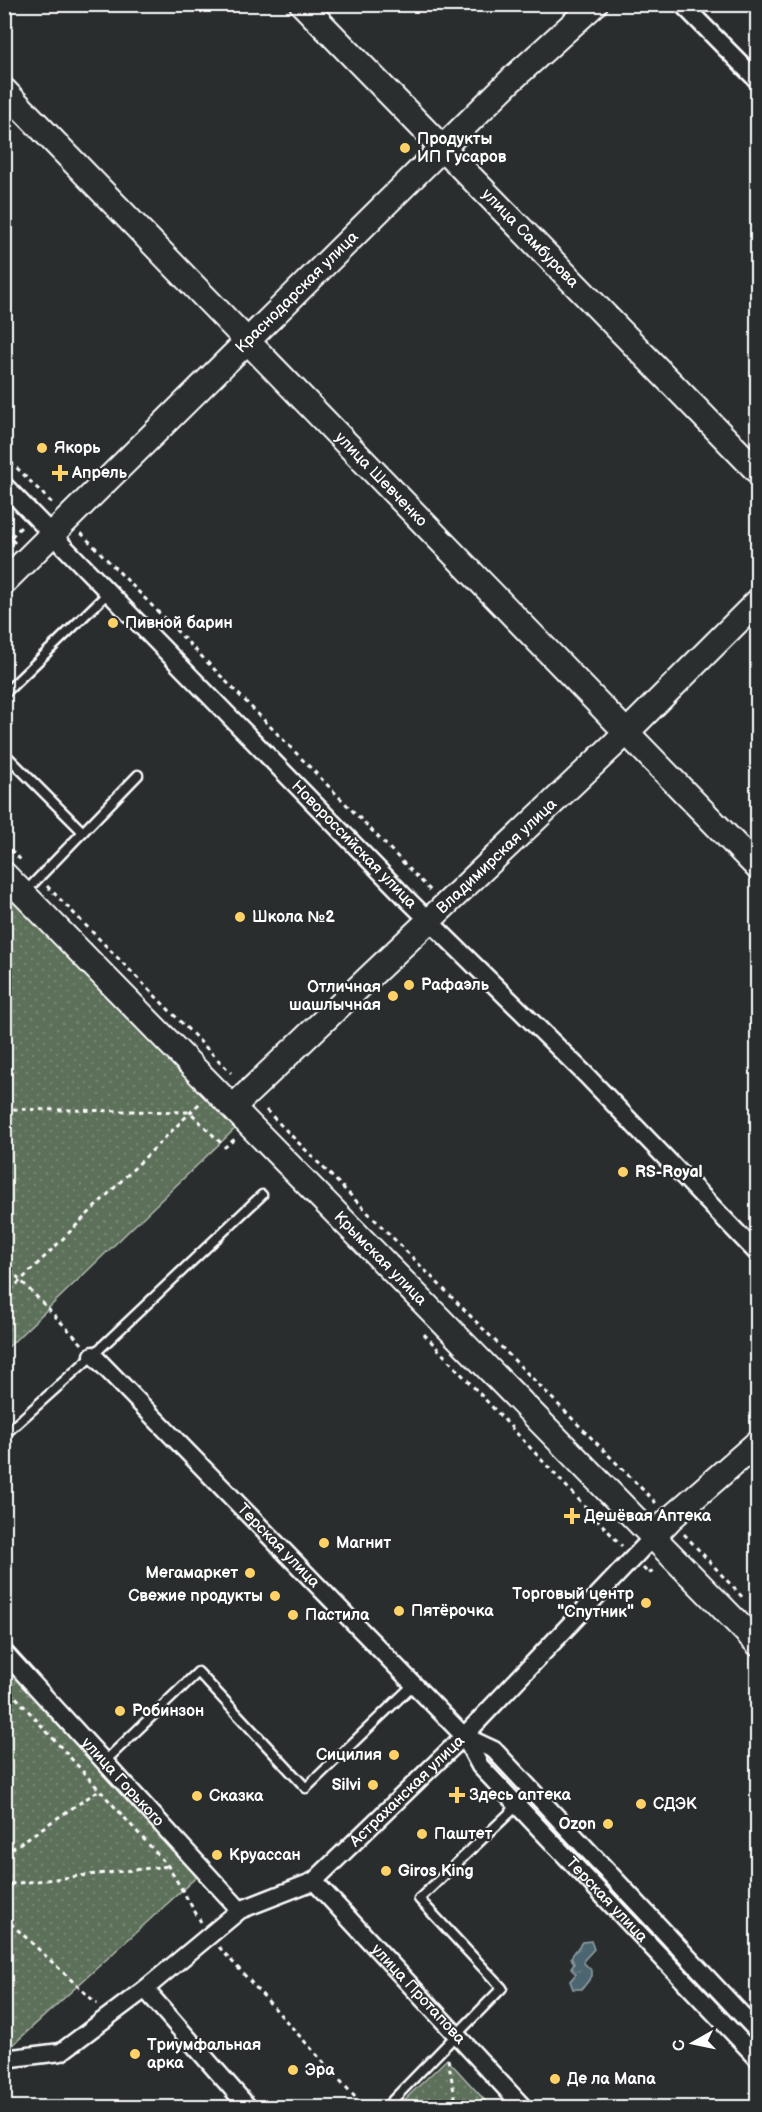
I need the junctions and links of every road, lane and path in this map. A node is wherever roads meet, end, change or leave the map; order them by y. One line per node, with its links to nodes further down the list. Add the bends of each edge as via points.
1 (303, 4): 6 (street, улица Самбурова)
2 (595, 4): 6 (street, Краснодарская улица)
3 (682, 4): 4 (street)
4 (758, 81)
5 (4, 90): 7 (street, улица Шевченко)
6 (442, 148): 7 (street, Краснодарская улица); 9 (street, улица Самбурова)
7 (248, 343): 11 (street, Краснодарская улица); 18 (street, улица Шевченко)
8 (4, 454): 11 (path)
9 (758, 472)
10 (4, 485): 11 (street, Новороссийская улица)
11 (61, 528): 14 (street, Краснодарская улица); 15 (street, Новороссийская улица); 26 (path)
12 (4, 531): 13 (path, via 10,538)
13 (4, 544)
14 (4, 582)
15 (108, 593): 17 (lane); 26 (street, Новороссийская улица)
16 (758, 601): 18 (street, Владимирская улица)
17 (4, 694)
18 (627, 732): 23 (street, улица Шевченко); 26 (street, Владимирская улица)
19 (4, 753): 21 (lane)
20 (138, 775): 21 (lane)
21 (83, 832): 25 (lane)
22 (4, 844): 25 (path)
23 (758, 868)
24 (4, 874): 25 (street, Крымская улица)
25 (31, 886): 27 (street, Крымская улица); 28 (path)
26 (436, 912): 28 (street, Владимирская улица); 33 (street, Новороссийская улица)
27 (215, 1089): 28 (street, Крымская улица); 30 (path)
28 (241, 1100): 31 (street, Крымская улица); 40 (path)
29 (4, 1109): 30 (path)
30 (190, 1112): 31 (path, via 225,1147); 35 (path)
31 (250, 1125): 41 (street, Крымская улица)
32 (262, 1195): 37 (lane)
33 (758, 1254)
34 (4, 1263): 35 (path)
35 (21, 1281): 36 (path); 37 (path)
36 (4, 1297)
37 (93, 1356): 38 (lane); 46 (street, Терская улица)
38 (4, 1436)
39 (758, 1442): 40 (street, Астраханская улица)
40 (671, 1518): 41 (street, Астраханская улица); 42 (path)
41 (653, 1537): 43 (street, Крымская улица); 47 (street, Астраханская улица)
42 (750, 1605)
43 (758, 1644)
44 (4, 1652): 48 (street, улица Горького)
45 (4, 1684): 49 (path)
46 (414, 1684): 47 (street, Терская улица); 48 (lane, via 306,1788 198,1672)
47 (464, 1736): 50 (street, Терская улица, via 480,1766); 54 (street, Астраханская улица); 62 (street, Терская улица, via 494,1750)
48 (104, 1762): 57 (street, улица Горького)
49 (99, 1790): 51 (path); 53 (path)
50 (517, 1806): 63 (lane, via 419,1899 502,1988); 65 (street, Терская улица)
51 (4, 1854)
52 (4, 1866): 55 (path)
53 (168, 1866): 55 (path); 59 (path)
54 (314, 1881): 57 (street, Астраханская улица); 63 (street, улица Протапова)
55 (10, 1884): 56 (path)
56 (4, 1900)
57 (240, 1910): 59 (street, Астраханская улица)
58 (4, 1917): 61 (path)
59 (208, 1935): 60 (street, Астраханская улица); 67 (path)
60 (145, 1989): 61 (street, Астраханская улица); 66 (street)
61 (109, 2016): 64 (street, Астраханская улица, via 61,2052)
62 (758, 2032)
63 (451, 2040): 68 (lane); 69 (path); 70 (street, улица Протапова)
64 (4, 2059)
65 (758, 2059)
66 (249, 2108)
67 (365, 2108)
68 (385, 2108)
69 (457, 2108)
70 (524, 2108)

